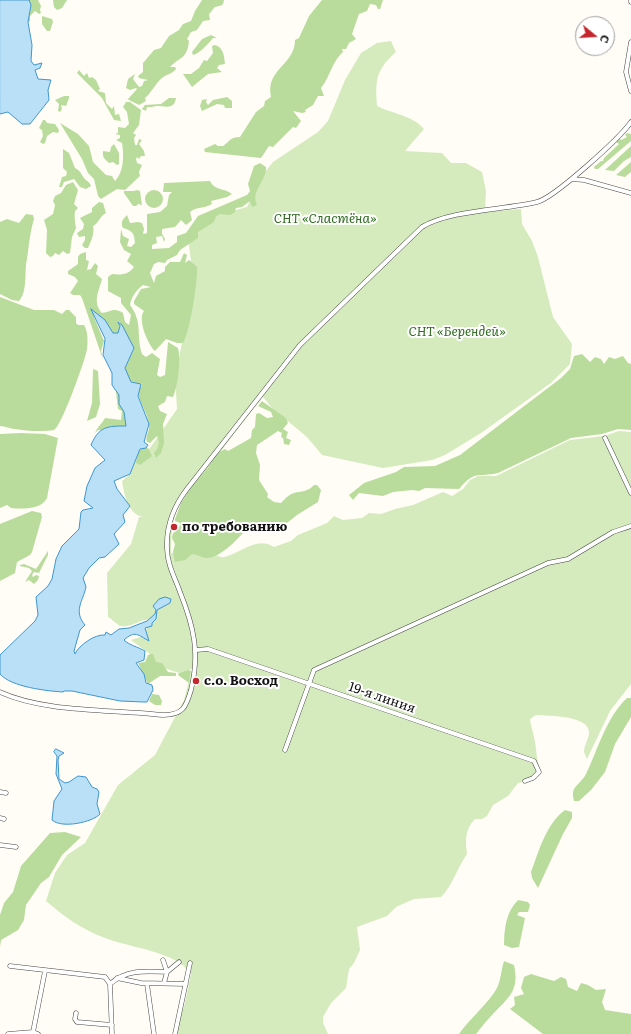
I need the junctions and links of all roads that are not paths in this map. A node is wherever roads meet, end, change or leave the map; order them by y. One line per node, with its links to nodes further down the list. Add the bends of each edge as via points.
1 (631, 42): 2 (street, via 626,72)
2 (631, 91)
3 (631, 122): 4 (street)
4 (572, 179): 5 (street); 9 (street, via 539,202 440,218 426,224 286,362 180,498 170,520 168,559 191,624)
5 (631, 193)
6 (605, 438): 7 (street)
7 (631, 493)
8 (631, 526): 10 (street, via 613,532 568,559 548,563 323,665 314,670)
9 (196, 650): 10 (street, 19-я линия, via 208,649); 11 (street, via 196,670 187,703 180,712 173,715 36,703)
10 (308, 684): 12 (street); 13 (street, 19-я линия, via 534,761 539,772)
11 (0, 692)
12 (286, 750)
13 (525, 781)
14 (0, 792): 15 (street)
15 (6, 793)
16 (0, 845): 17 (street)
17 (16, 847)
18 (163, 960): 23 (street)
19 (179, 962): 23 (street)
20 (190, 962): 28 (street)
21 (10, 966): 22 (street)
22 (45, 971): 26 (street, via 105,978); 31 (street)
23 (167, 972): 24 (street, via 142,971); 25 (street)
24 (117, 978): 26 (street); 27 (street)
25 (164, 983): 27 (street); 28 (street)
26 (110, 984): 30 (street)
27 (147, 984): 34 (street)
28 (186, 984): 35 (street)
29 (76, 1013): 30 (street, via 77,1022)
30 (112, 1025): 33 (street)
31 (36, 1033): 32 (street)
32 (8, 1034)
33 (112, 1034)
34 (154, 1034)
35 (175, 1034)

